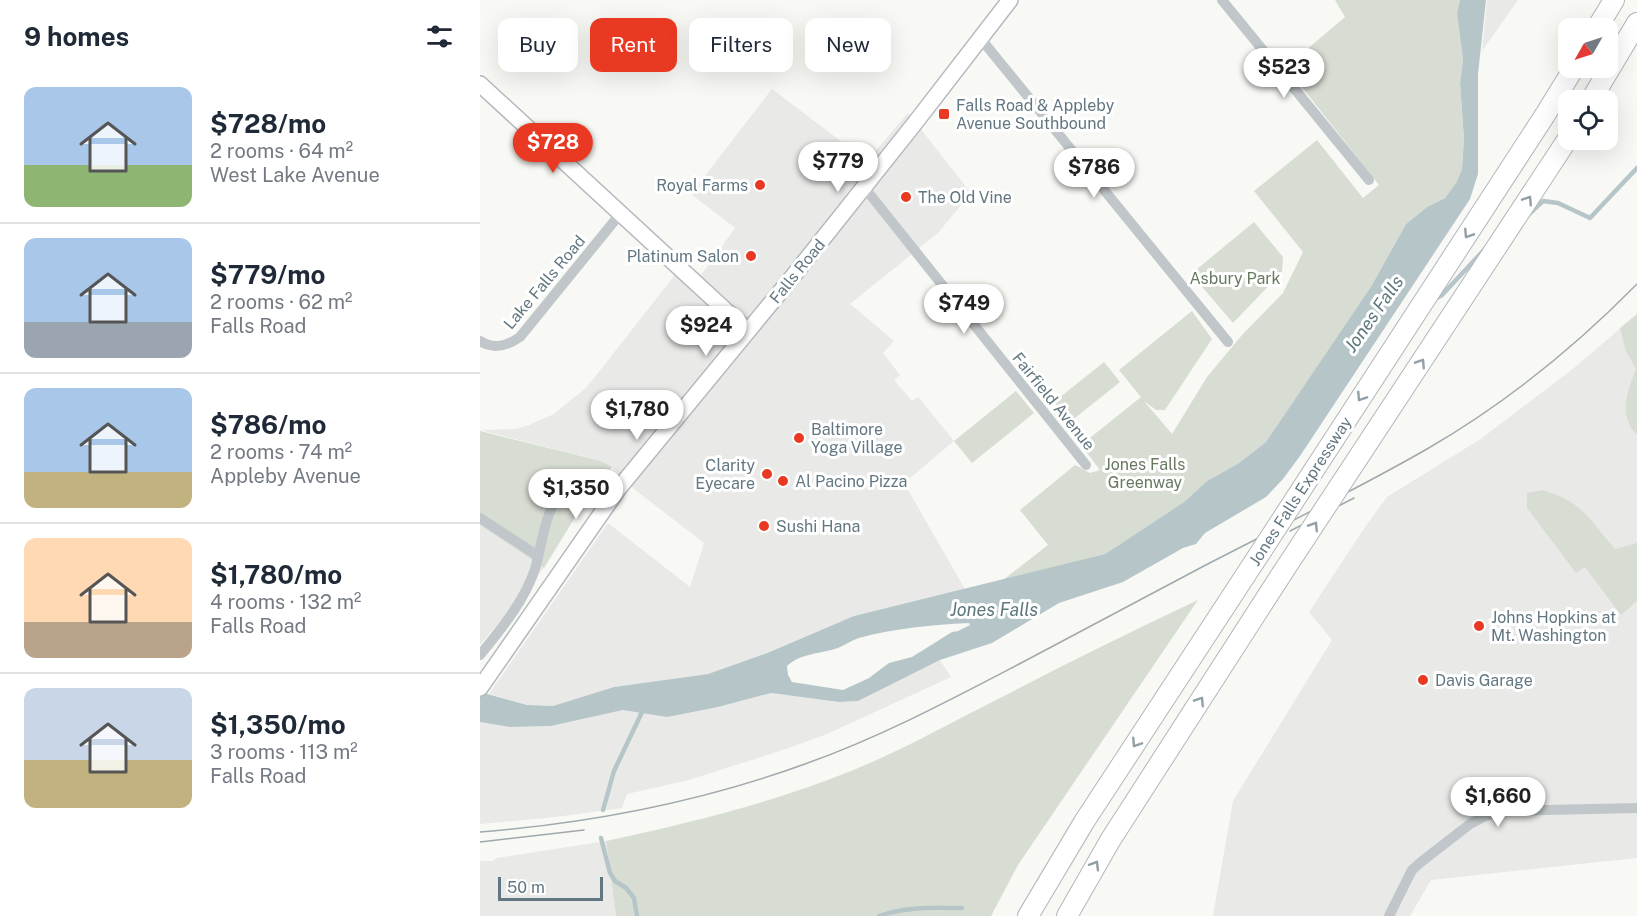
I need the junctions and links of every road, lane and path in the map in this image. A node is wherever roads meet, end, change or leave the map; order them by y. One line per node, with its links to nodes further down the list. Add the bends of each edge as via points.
1 (1010, 0): 6 (main road, Falls Road)
2 (1221, 0): 11 (street)
3 (1614, 0): 4 (highway)
4 (1603, 18)
5 (1637, 23): 9 (highway)
6 (981, 39): 12 (main road, Falls Road); 16 (street)
7 (1568, 78): 24 (highway, Jones Falls Expressway, one-way to 24, bridge, via 1084,822)
8 (480, 84): 13 (main road)
9 (1597, 90)
10 (1560, 150): 25 (highway, Jones Falls Expressway, one-way to 10, bridge, via 1111,839 1281,575)
11 (1369, 180)
12 (864, 187): 14 (main road, Falls Road); 17 (street, Fairfield Avenue)
13 (620, 214): 14 (main road); 15 (street, Lake Falls Road, via 520,337 498,347)
14 (748, 332): 18 (main road, Falls Road)
15 (480, 341)
16 (1228, 342)
17 (1086, 465)
18 (610, 500): 20 (street, via 580,486 559,495 552,506); 22 (main road, Falls Road)
19 (480, 518): 20 (street)
20 (538, 556): 21 (street, via 520,600)
21 (480, 655)
22 (480, 688)
23 (1637, 808): 26 (street, via 1518,811 1485,816 1412,870)
24 (1028, 916)
25 (1066, 916)
26 (1389, 916)

